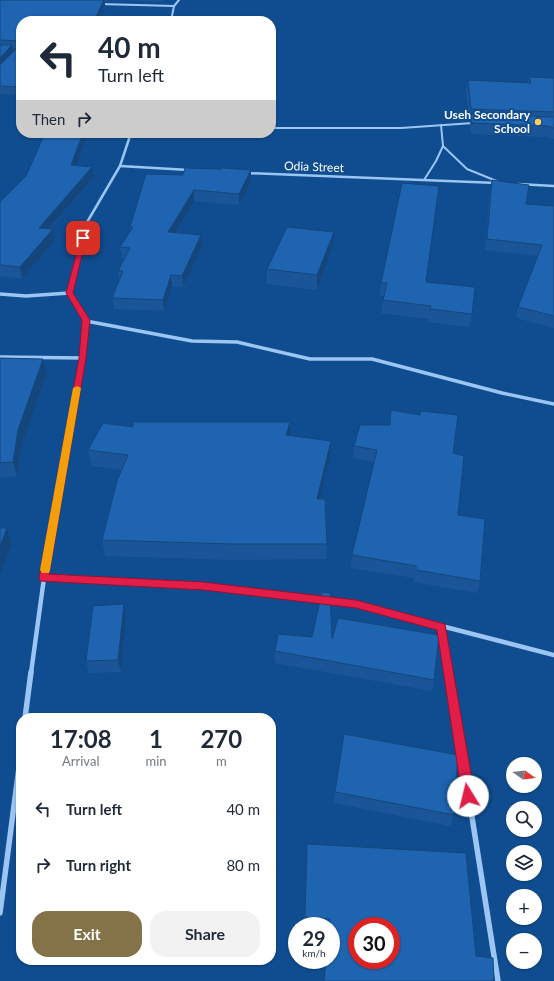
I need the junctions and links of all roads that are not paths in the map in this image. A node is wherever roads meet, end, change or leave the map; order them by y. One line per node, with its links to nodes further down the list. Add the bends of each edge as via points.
1 (179, 0): 3 (street)
2 (95, 4): 3 (street)
3 (174, 6): 4 (street)
4 (172, 16)
5 (475, 122): 6 (lane)
6 (441, 125): 7 (lane, via 402,128); 9 (lane)
7 (276, 128)
8 (129, 138): 10 (street)
9 (442, 146): 13 (lane); 14 (lane, via 467,169)
10 (120, 166): 11 (street); 17 (street, via 86,224)
11 (192, 170)
12 (239, 172): 13 (street, Odia Street)
13 (424, 180): 14 (street, Odia Street)
14 (503, 183)
15 (516, 184): 16 (street)
16 (554, 186)
17 (69, 293): 18 (street, via 26,296); 19 (street)
18 (0, 294)
19 (86, 320): 21 (street); 22 (street, via 192,341 237,342 310,359 372,359)
20 (0, 357): 21 (street)
21 (83, 358): 23 (street)
22 (554, 404)
23 (44, 578): 24 (street, via 203,586 356,604); 26 (street)
24 (442, 627): 25 (street); 29 (street)
25 (554, 655)
26 (27, 713)
27 (16, 790): 28 (street)
28 (0, 913)
29 (498, 981)

